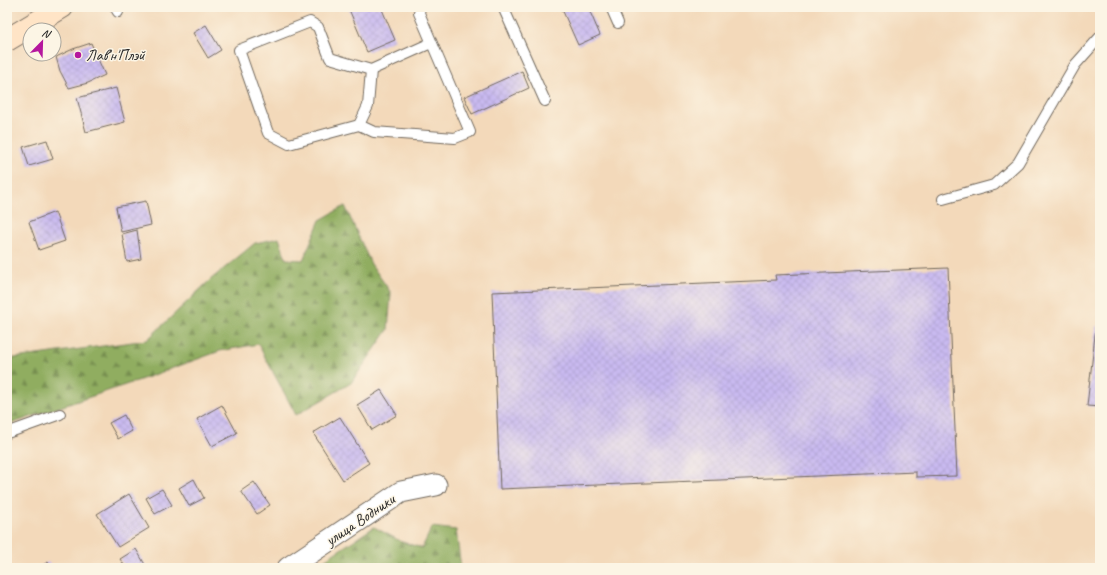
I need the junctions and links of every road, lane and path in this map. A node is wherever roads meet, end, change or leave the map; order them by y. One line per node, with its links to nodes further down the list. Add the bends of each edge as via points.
1 (62, 7): 7 (main road)
2 (420, 7): 8 (lane, via 419,13)
3 (503, 7): 10 (lane)
4 (611, 7): 5 (lane)
5 (618, 23)
6 (1100, 37): 12 (lane, via 1075,65 1018,163 994,185)
7 (7, 40)
8 (431, 43): 9 (lane); 11 (lane, via 470,132 455,138 374,132)
9 (372, 70): 11 (lane, via 368,106); 11 (lane, via 330,58 318,27 310,22 239,50 268,133 289,144)
10 (546, 101)
11 (359, 126)
12 (943, 199)
13 (60, 414): 14 (lane)
14 (7, 433)
15 (436, 485): 16 (street, улица Водники, via 401,492)
16 (288, 568)

